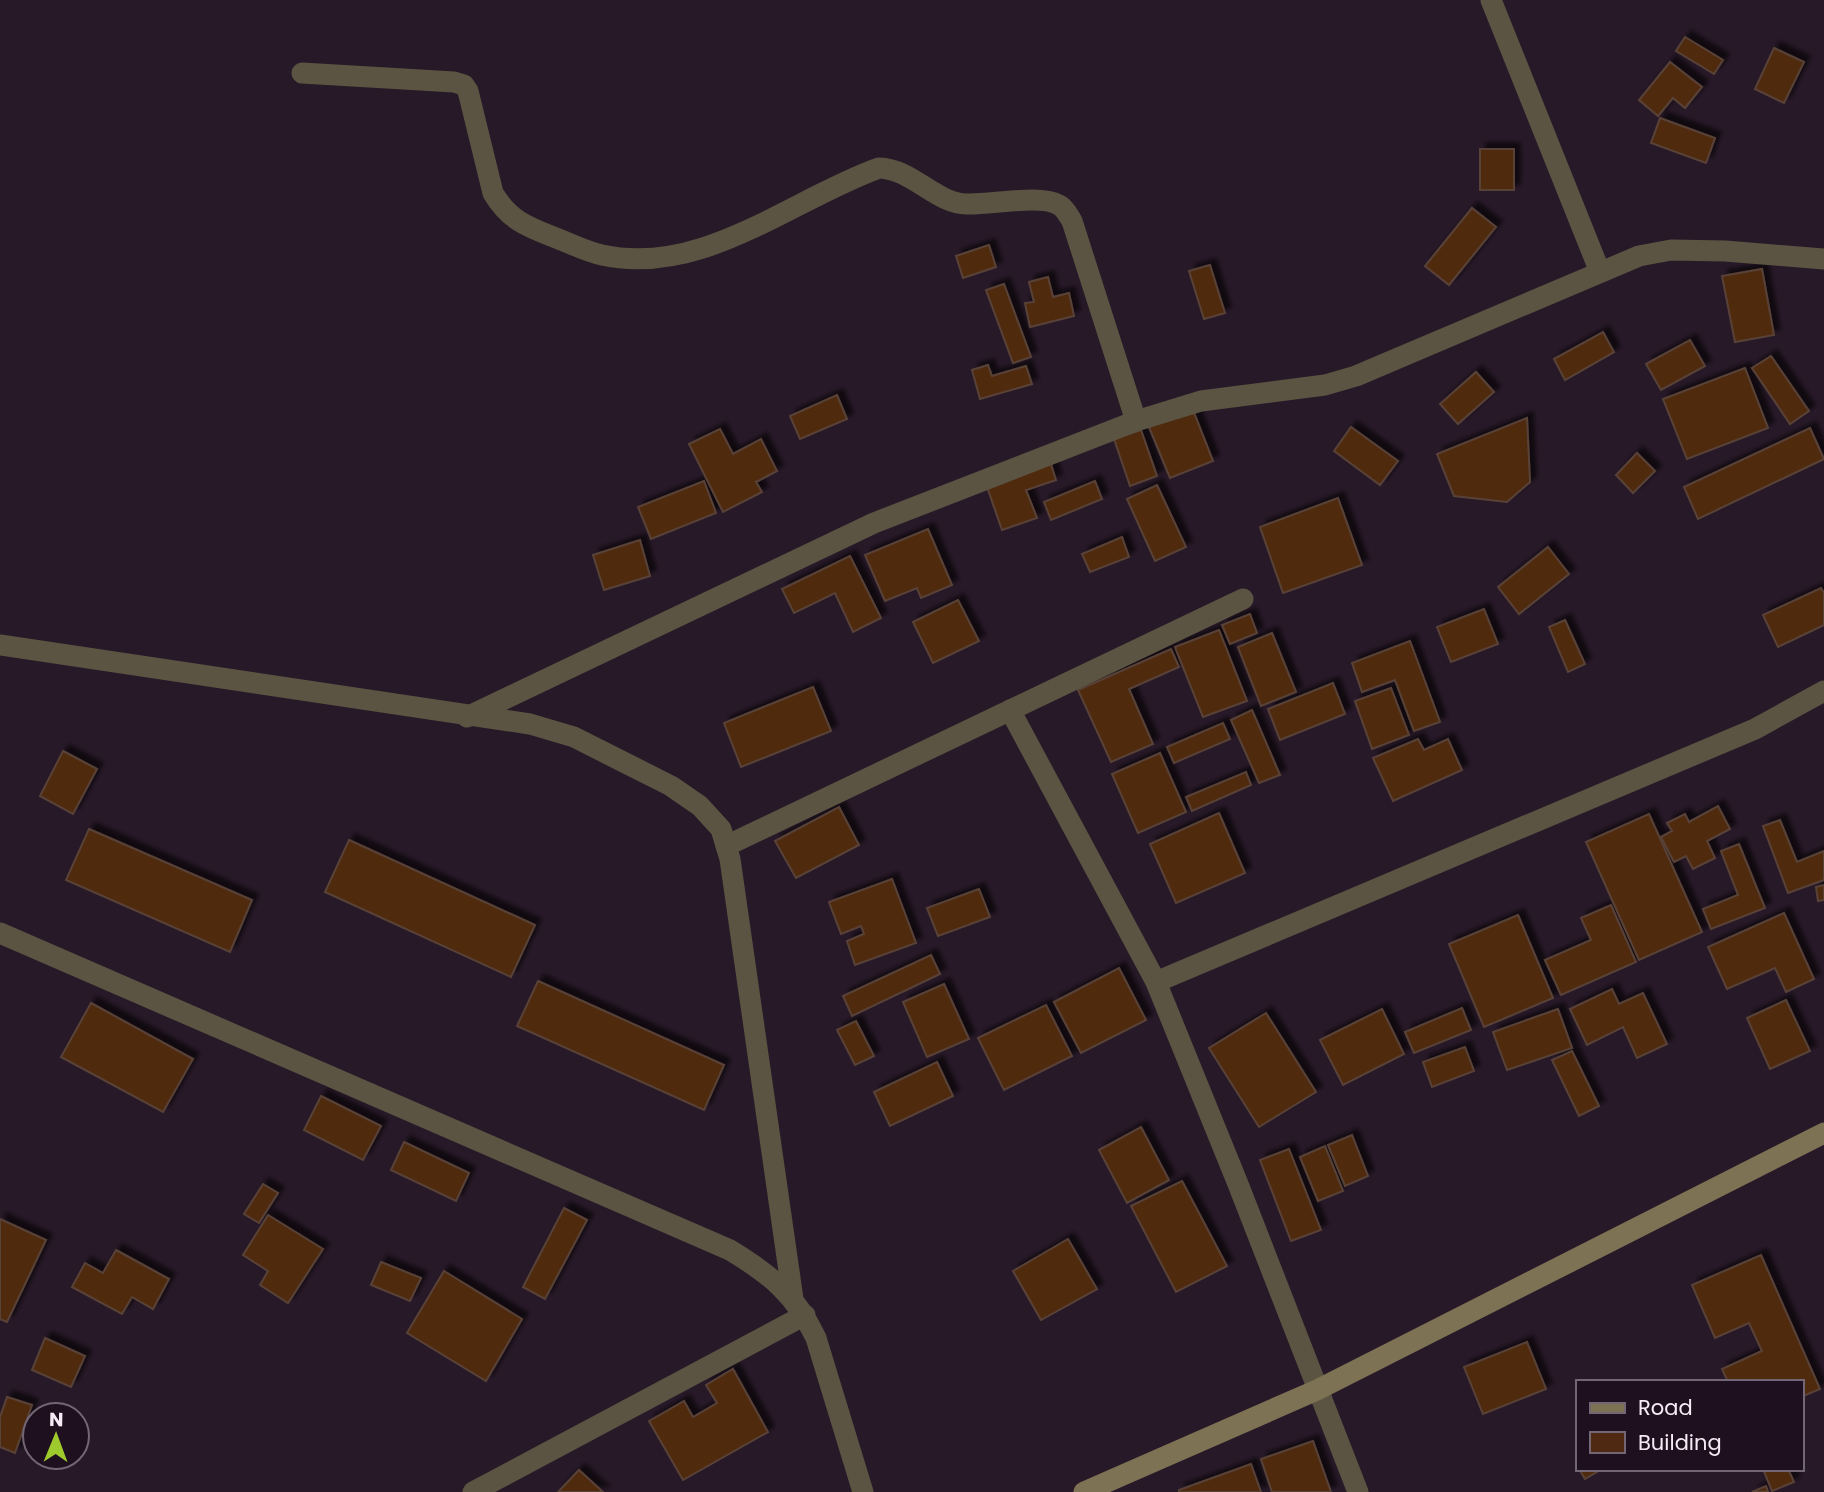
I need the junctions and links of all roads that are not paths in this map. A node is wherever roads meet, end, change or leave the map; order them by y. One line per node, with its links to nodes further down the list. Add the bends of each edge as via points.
1 (1491, 0): 4 (street)
2 (302, 73): 5 (street, via 464,85 493,193 501,207 526,226 600,255 635,259 678,254 728,239 879,168 900,172 952,202 1056,203 1072,221)
3 (1824, 259): 4 (street, via 1671,250 1639,256)
4 (1600, 272): 5 (street, via 1356,376 1325,385 1201,401)
5 (1136, 421): 10 (street, via 874,523)
6 (1243, 599): 9 (street)
7 (0, 645): 10 (street)
8 (1824, 691): 13 (street, via 1755,729)
9 (1010, 710): 11 (street); 13 (street)
10 (467, 716): 11 (street, via 530,724 574,737 671,786 700,806 721,830)
11 (726, 846): 15 (street)
12 (0, 933): 15 (street, via 730,1250 778,1282)
13 (1156, 982): 16 (street)
14 (1824, 1133): 16 (main road)
15 (799, 1307): 17 (street); 18 (street, via 827,1367)
16 (1317, 1391): 19 (main road); 20 (street)
17 (473, 1492)
18 (863, 1492)
19 (1084, 1492)
20 (1358, 1492)

